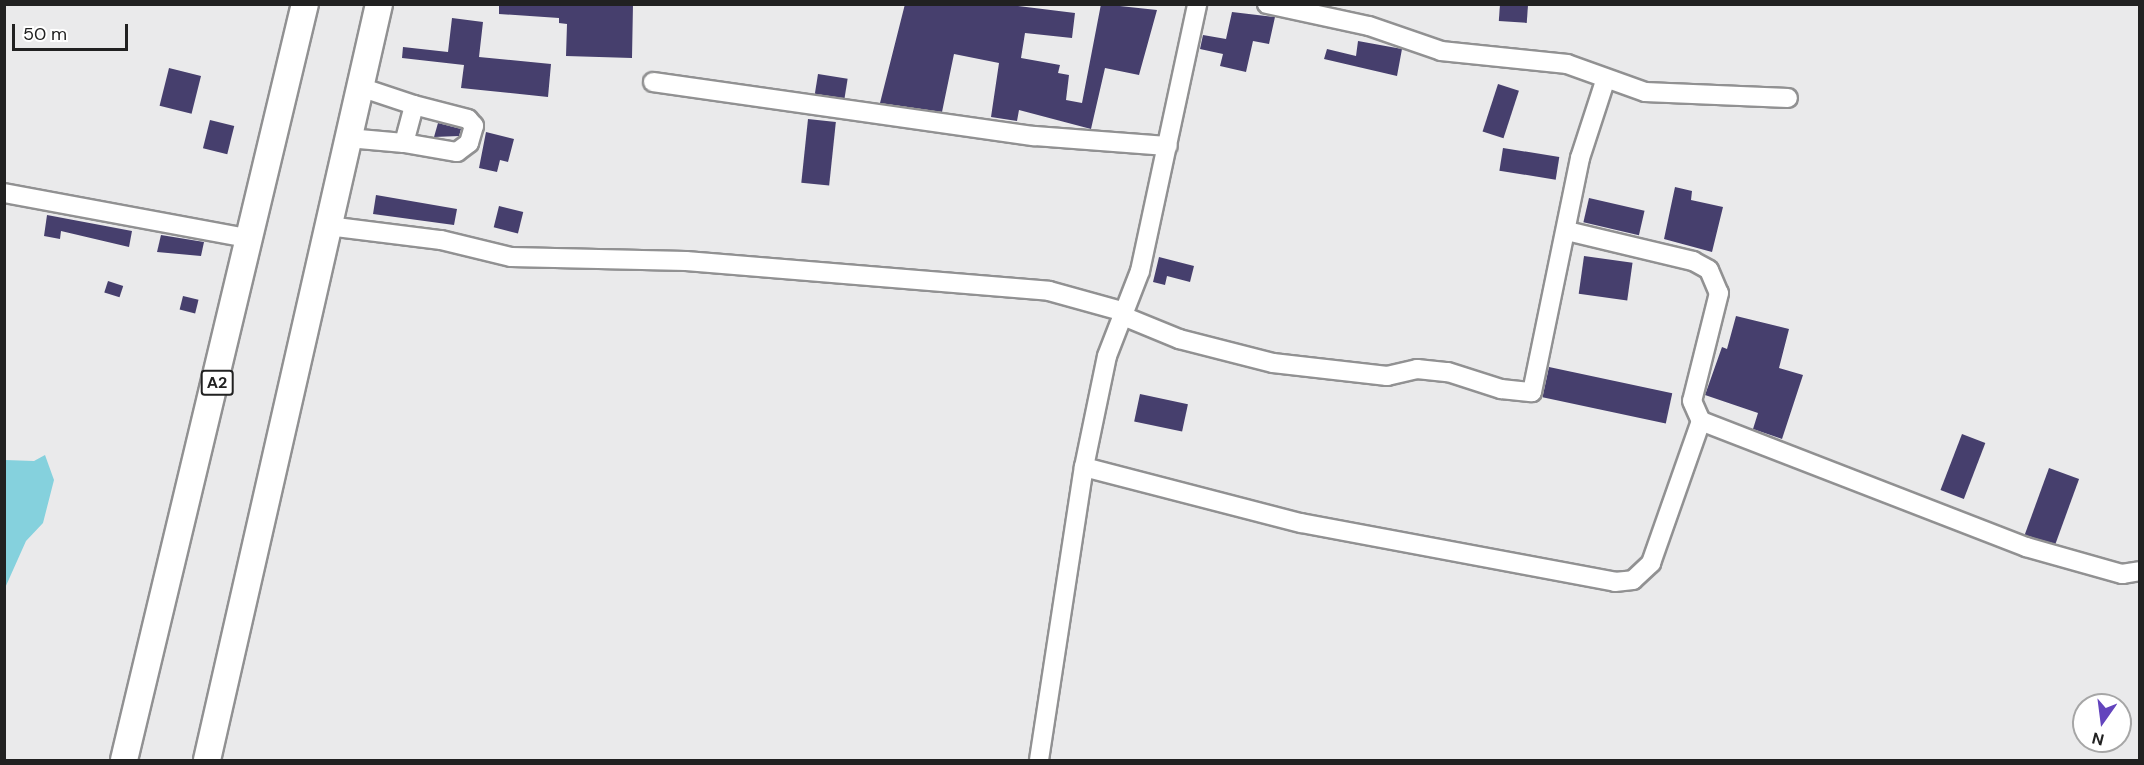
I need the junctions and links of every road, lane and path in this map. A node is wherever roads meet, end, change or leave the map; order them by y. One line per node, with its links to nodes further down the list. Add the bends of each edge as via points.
1 (305, 4): 16 (highway, A2)
2 (379, 4): 7 (highway)
3 (1197, 4): 12 (street)
4 (1267, 4): 5 (street, via 1369,26 1441,51 1567,64)
5 (1605, 81): 8 (street, via 1688,96); 15 (street, via 1580,158)
6 (653, 82): 12 (street, via 1034,136)
7 (360, 87): 9 (street); 10 (highway)
8 (1788, 98)
9 (414, 105): 11 (street); 11 (street, via 468,118 474,126 469,143 457,152)
10 (348, 138): 11 (street); 14 (highway)
11 (404, 142)
12 (1168, 146): 17 (street, via 1140,271)
13 (4, 193): 16 (street)
14 (328, 226): 17 (street, via 441,240 511,257 686,261 1049,291); 22 (highway)
15 (1567, 231): 17 (street, via 1536,388 1528,394 1448,372 1418,369 1386,376 1273,363 1179,339); 18 (street, via 1693,261 1709,270 1719,293 1692,401)
16 (251, 239): 21 (highway, A2)
17 (1122, 314): 19 (street, via 1107,356)
18 (1701, 421): 19 (street, via 1651,563 1633,580 1615,582 1301,523); 20 (street, via 2026,547 2122,574)
19 (1084, 467): 23 (street)
20 (2139, 570)
21 (124, 760)
22 (207, 760)
23 (1039, 760)

